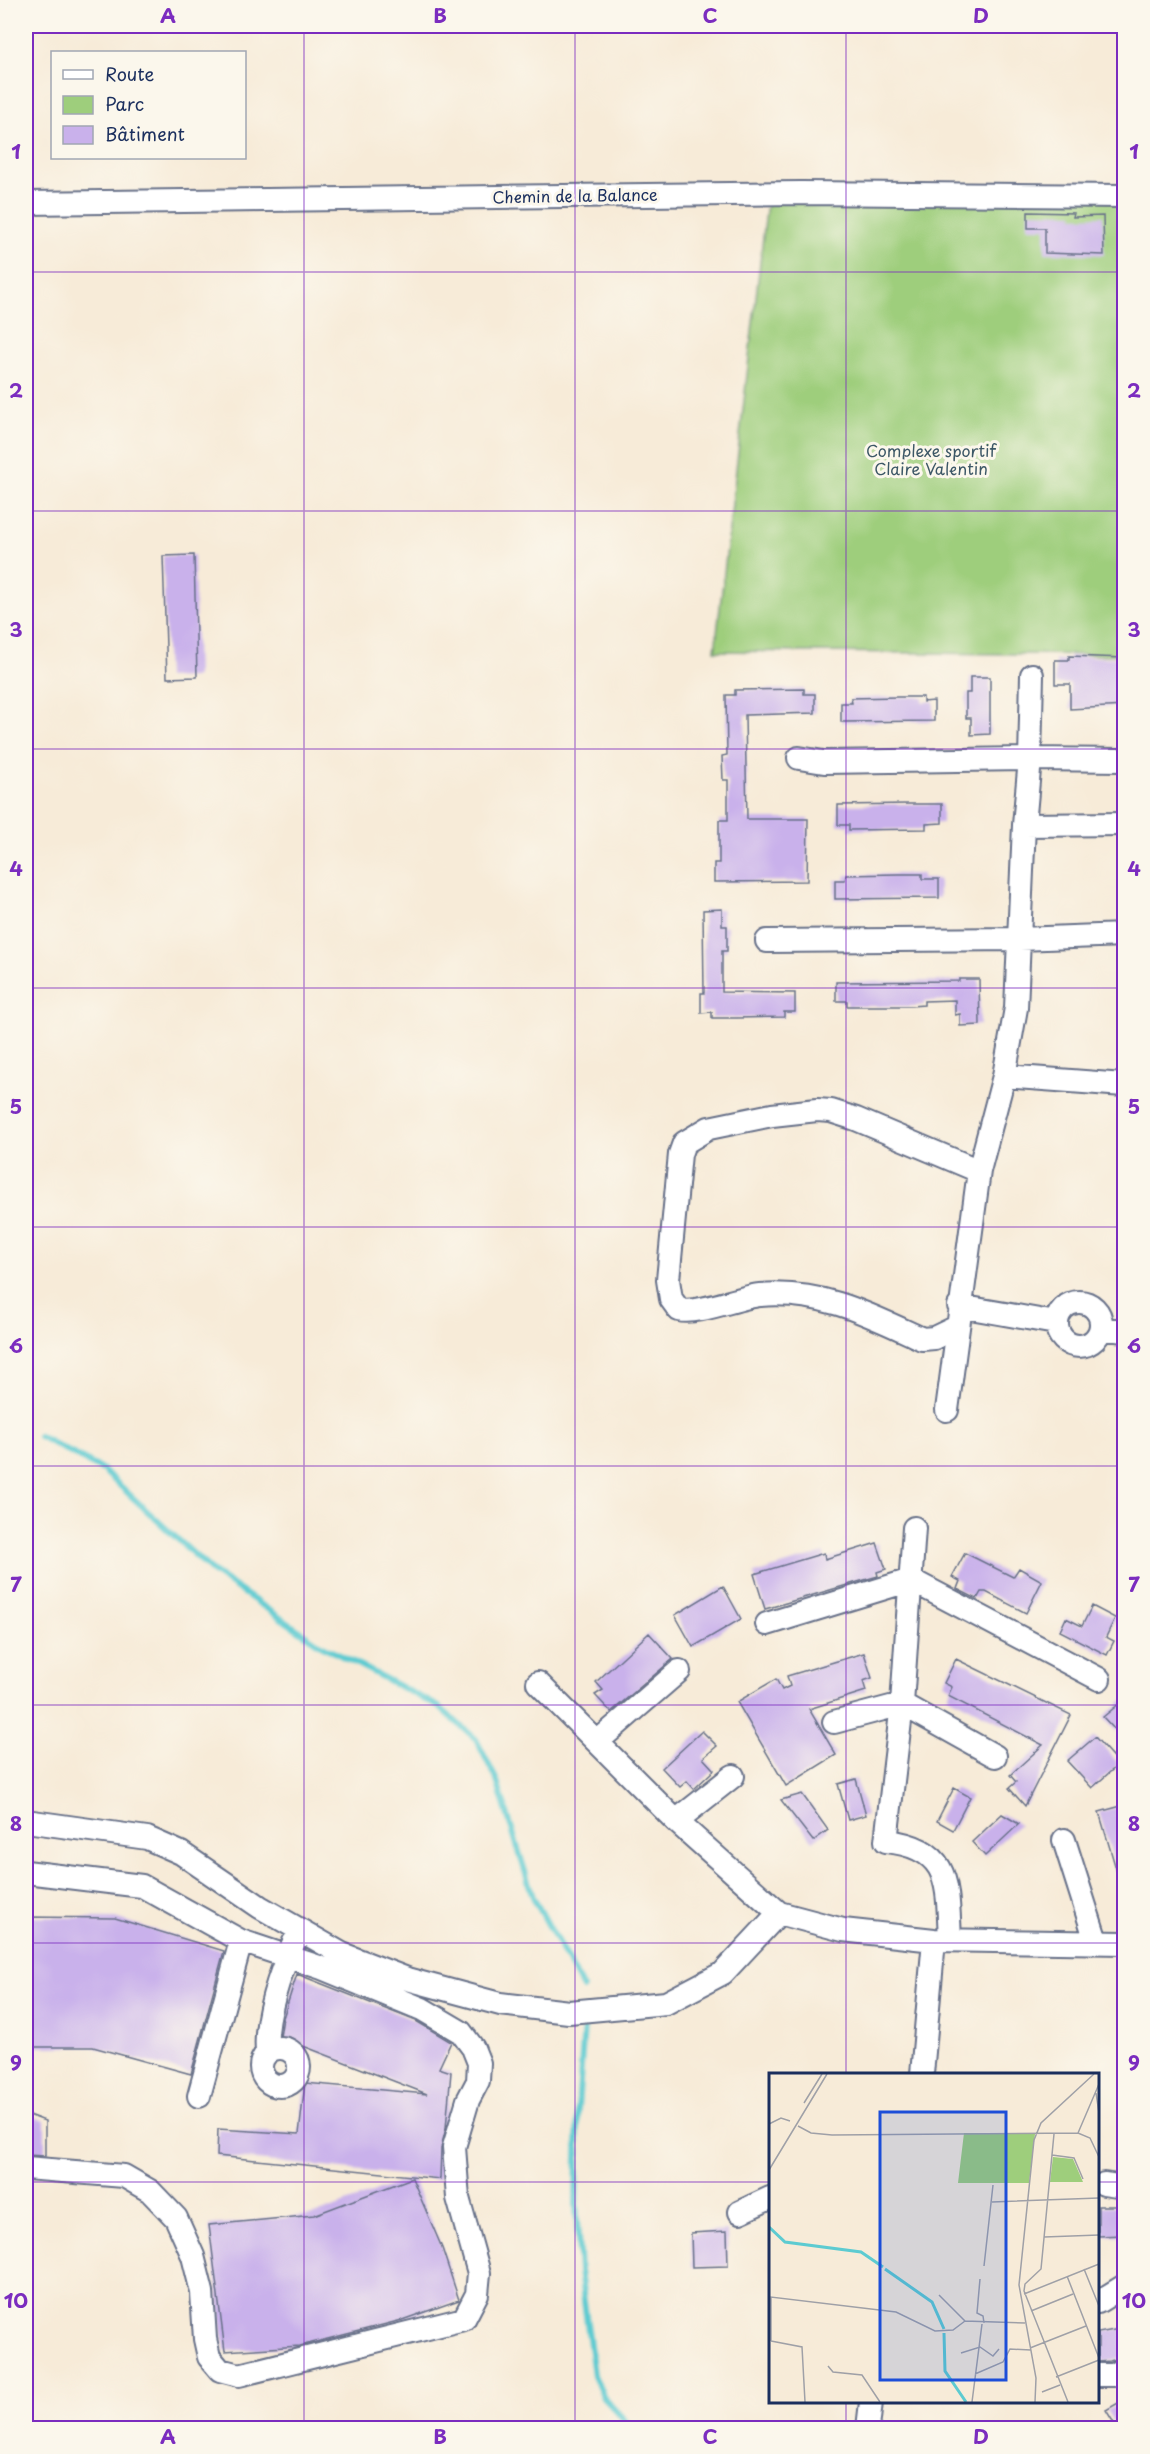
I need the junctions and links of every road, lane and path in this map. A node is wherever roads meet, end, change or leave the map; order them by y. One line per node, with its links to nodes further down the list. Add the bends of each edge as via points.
1 (1125, 196): 2 (street, Chemin de la Balance, via 801,193)
2 (26, 203)
3 (1032, 675): 5 (street)
4 (799, 758): 5 (street, via 824,762)
5 (1030, 759): 6 (street); 8 (street)
6 (1125, 760)
7 (1125, 824): 8 (street)
8 (1024, 825): 10 (street)
9 (1125, 935): 10 (street)
10 (1020, 939): 11 (street); 12 (street, via 1016,1008)
11 (767, 941)
12 (1004, 1076): 13 (street); 14 (street)
13 (1125, 1085)
14 (979, 1171): 15 (street); 15 (street, via 856,1119 817,1110 709,1128 684,1143 680,1154 668,1280 671,1299 679,1310 694,1311 758,1295 808,1295 850,1307 922,1339 934,1338)
15 (958, 1317): 16 (street); 19 (street)
16 (1056, 1323): 17 (street, via 1065,1343 1076,1347 1096,1339); 17 (street, via 1060,1311 1081,1302 1093,1306 1100,1316)
17 (1101, 1328): 18 (street)
18 (1125, 1331)
19 (947, 1410)
20 (914, 1528): 21 (street)
21 (911, 1580): 22 (street); 24 (street); 26 (street)
22 (767, 1624)
23 (680, 1671): 28 (street)
24 (1099, 1679)
25 (538, 1683): 28 (street)
26 (902, 1704): 27 (street); 29 (street); 37 (street, via 886,1841 928,1853 939,1868 947,1884)
27 (834, 1722)
28 (597, 1742): 32 (street)
29 (995, 1756)
30 (733, 1776): 32 (street)
31 (26, 1821): 36 (street, via 147,1838 181,1853)
32 (676, 1821): 35 (street)
33 (1064, 1840): 39 (street)
34 (26, 1872): 38 (street, via 142,1886)
35 (779, 1913): 36 (street, via 723,1973 666,2002 569,2012 501,2004 407,1979 342,1954); 37 (street, via 843,1930)
36 (299, 1930): 41 (street)
37 (942, 1940): 39 (street); 43 (street)
38 (241, 1941): 41 (street); 44 (street)
39 (1096, 1941): 40 (street)
40 (1125, 1943)
41 (287, 1956): 42 (street, via 269,2022); 45 (street, via 422,2009 461,2032 473,2048 479,2063 478,2081 454,2147 459,2198 479,2273 477,2294 464,2319 239,2375 220,2370 209,2357 202,2292 193,2256 176,2218 150,2191 124,2176)
42 (267, 2051)
43 (922, 2073)
44 (200, 2096)
45 (26, 2168)
46 (769, 2199): 47 (street)
47 (740, 2212)
48 (1125, 2286): 49 (street)
49 (1099, 2301)
50 (1125, 2369): 51 (street, via 1114,2375)
51 (1099, 2375)
52 (871, 2403): 53 (street)
53 (868, 2428)

